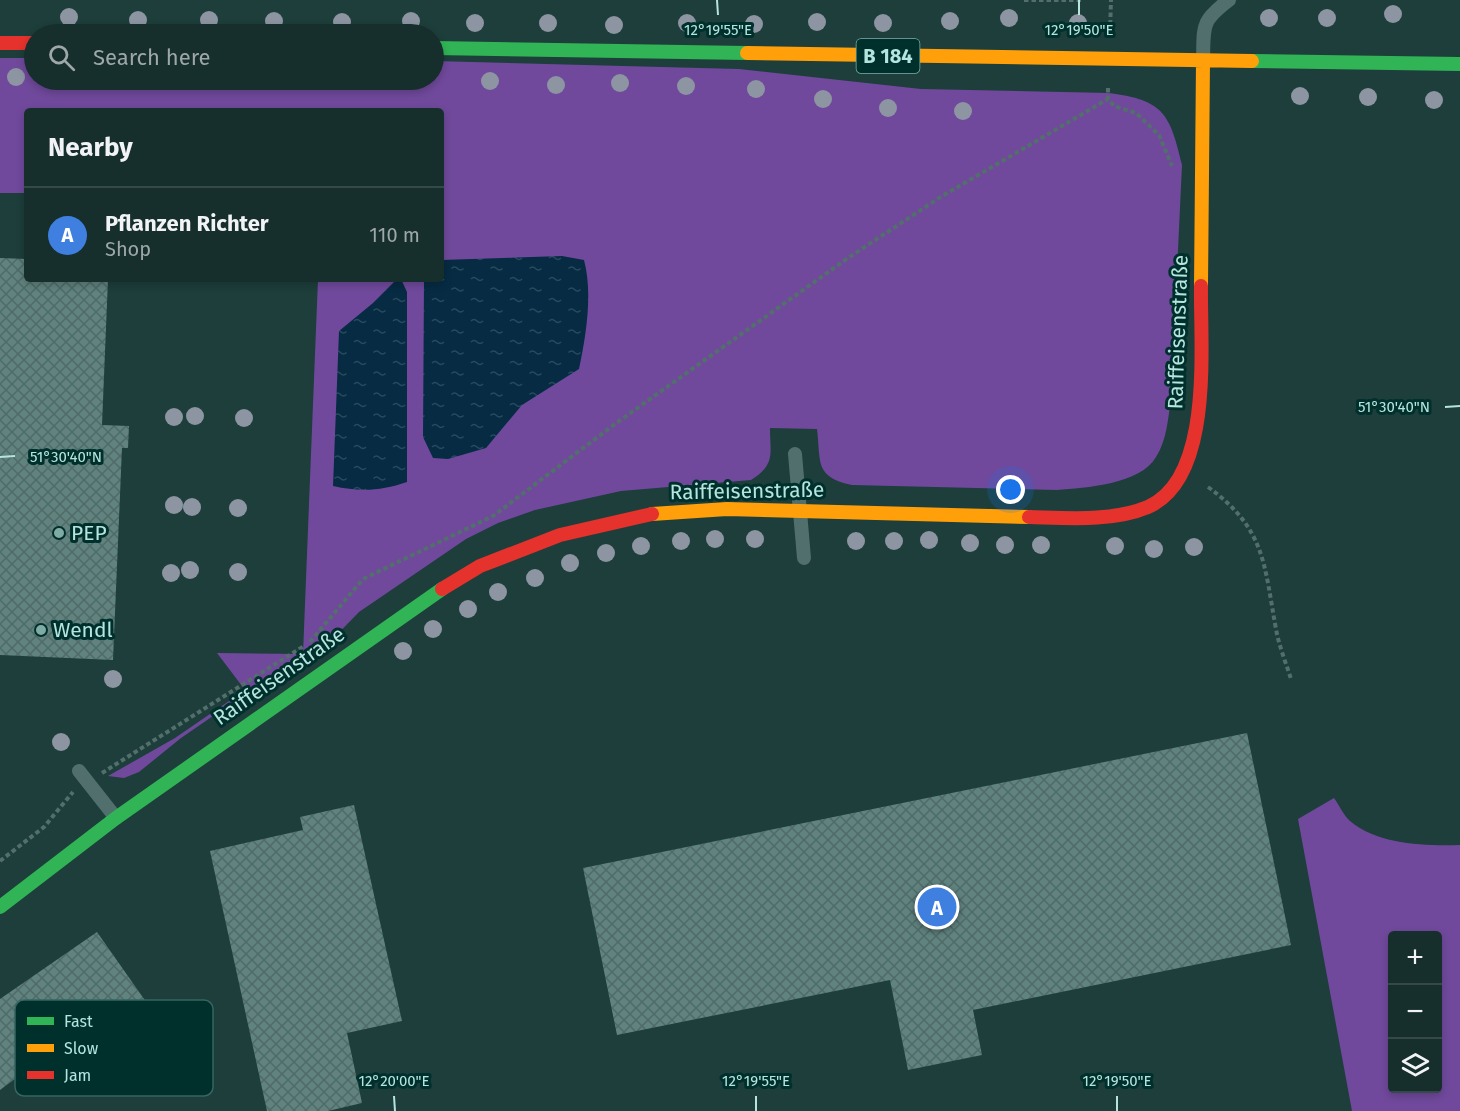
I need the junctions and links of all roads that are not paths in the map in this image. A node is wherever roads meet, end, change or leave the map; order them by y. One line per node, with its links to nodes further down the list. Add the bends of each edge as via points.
1 (1229, 0): 5 (lane, via 1209,15)
2 (0, 43): 3 (street)
3 (24, 43)
4 (444, 48): 5 (street, B 184)
5 (1203, 62): 6 (street, B 184); 8 (street, Raiffeisenstraße, via 1200,384 1192,447 1183,474 1169,493 1150,506 1082,518)
6 (1460, 64)
7 (795, 454): 8 (lane)
8 (798, 510): 9 (lane); 11 (street, Raiffeisenstraße, via 727,509 640,515 560,534 480,566 416,605)
9 (804, 558)
10 (83, 776): 11 (lane)
11 (116, 818): 12 (street, Raiffeisenstraße)
12 (0, 907)

